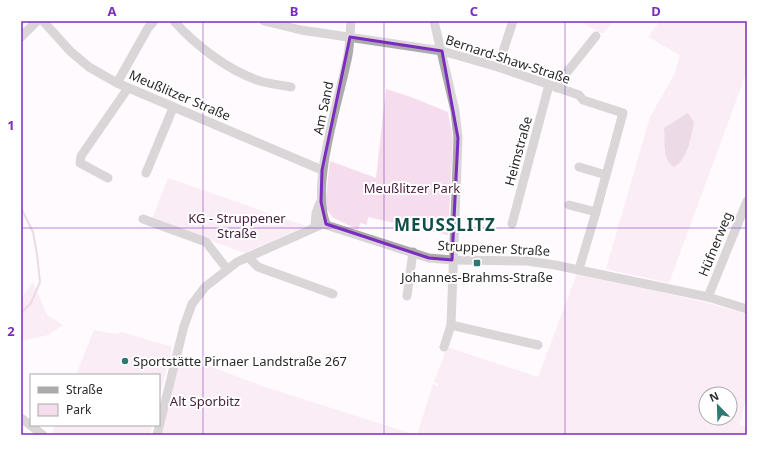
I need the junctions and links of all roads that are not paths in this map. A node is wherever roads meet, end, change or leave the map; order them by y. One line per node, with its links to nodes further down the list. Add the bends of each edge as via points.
1 (37, 21): 10 (street)
2 (43, 21): 15 (street, Meußlitzer Straße, via 70,51 89,67)
3 (154, 21): 15 (street)
4 (174, 21): 16 (street, via 204,50 234,68 260,81)
5 (264, 21): 9 (street, Bernard-Shaw-Straße)
6 (351, 21): 12 (street, Am Sand)
7 (434, 21): 13 (street)
8 (513, 21): 14 (street)
9 (283, 23): 12 (street, Bernard-Shaw-Straße, via 301,30)
10 (21, 36)
11 (596, 36): 17 (street, Heimstraße)
12 (350, 37): 13 (street, Bernard-Shaw-Straße); 21 (street, Am Sand)
13 (442, 51): 14 (street, Bernard-Shaw-Straße); 35 (street, via 458,138)
14 (498, 67): 17 (street, Bernard-Shaw-Straße)
15 (117, 82): 18 (street, Meußlitzer Straße)
16 (291, 87)
17 (553, 87): 23 (street, Bernard-Shaw-Straße, via 623,113); 31 (street, Heimstraße)
18 (128, 88): 19 (street, Meußlitzer Straße); 24 (street, via 81,156 80,163)
19 (173, 108): 21 (street, Meußlitzer Straße); 22 (street)
20 (579, 167): 23 (street)
21 (322, 170): 25 (street, Am Sand)
22 (146, 173)
23 (606, 175): 28 (street)
24 (108, 178)
25 (321, 202): 30 (street, Am Sand); 32 (street, Am Sand, via 316,213)
26 (747, 203): 40 (street, Hüfnerweg)
27 (569, 205): 28 (street)
28 (596, 212): 37 (street)
29 (143, 218): 36 (street, via 206,242)
30 (326, 224): 32 (street, Struppener Straße); 33 (street, Struppener Straße)
31 (512, 224)
32 (315, 226): 34 (street, Struppener Straße)
33 (413, 252): 35 (street, Struppener Straße, via 429,258); 39 (street)
34 (248, 257): 36 (street, Struppener Straße); 38 (street, via 258,267)
35 (452, 260): 37 (street, Struppener Straße, via 527,261); 42 (street)
36 (227, 268): 46 (street, Struppener Straße, via 205,287 189,310)
37 (579, 269): 40 (street, Struppener Straße)
38 (333, 294)
39 (407, 296)
40 (708, 297): 41 (street, Struppener Straße)
41 (747, 309)
42 (451, 325): 43 (street); 44 (street)
43 (538, 345)
44 (444, 347)
45 (21, 418): 47 (street)
46 (160, 422)
47 (30, 425)
48 (31, 426): 49 (street)
49 (43, 435)

